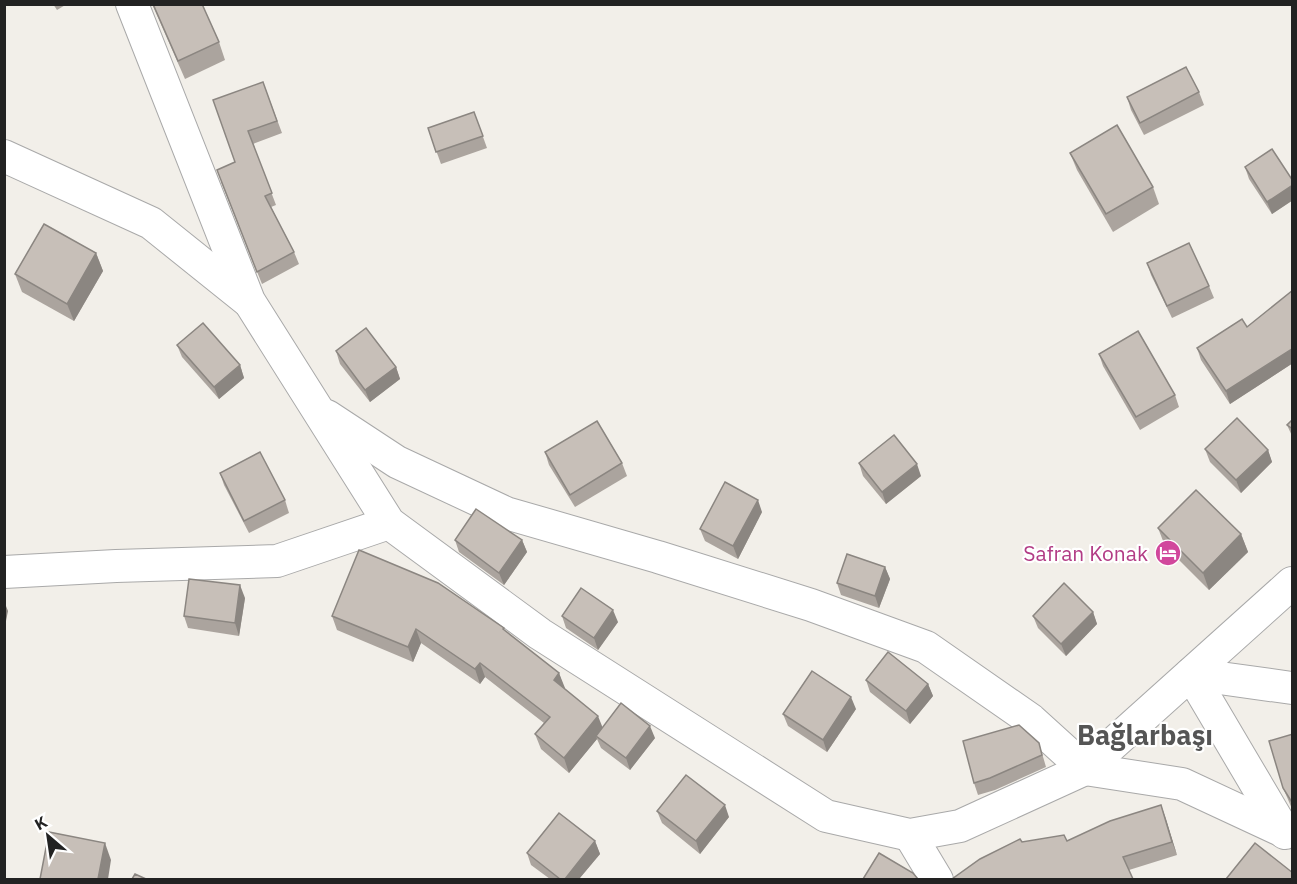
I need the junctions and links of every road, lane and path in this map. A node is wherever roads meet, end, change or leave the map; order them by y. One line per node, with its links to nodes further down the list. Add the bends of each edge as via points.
1 (132, 4): 3 (street)
2 (4, 156): 3 (street, via 152,223)
3 (249, 301): 4 (street)
4 (318, 410): 5 (street); 10 (street, via 397,462 506,513 811,605 926,647 1031,720)
5 (389, 523): 6 (street, via 277,561); 11 (street, via 540,634 826,816)
6 (4, 572)
7 (1293, 583): 8 (street)
8 (1191, 674): 9 (street); 10 (street); 12 (street)
9 (1293, 688)
10 (1085, 769): 11 (street, via 960,826); 12 (street, via 1182,784)
11 (910, 835): 13 (street)
12 (1288, 836)
13 (937, 879)

